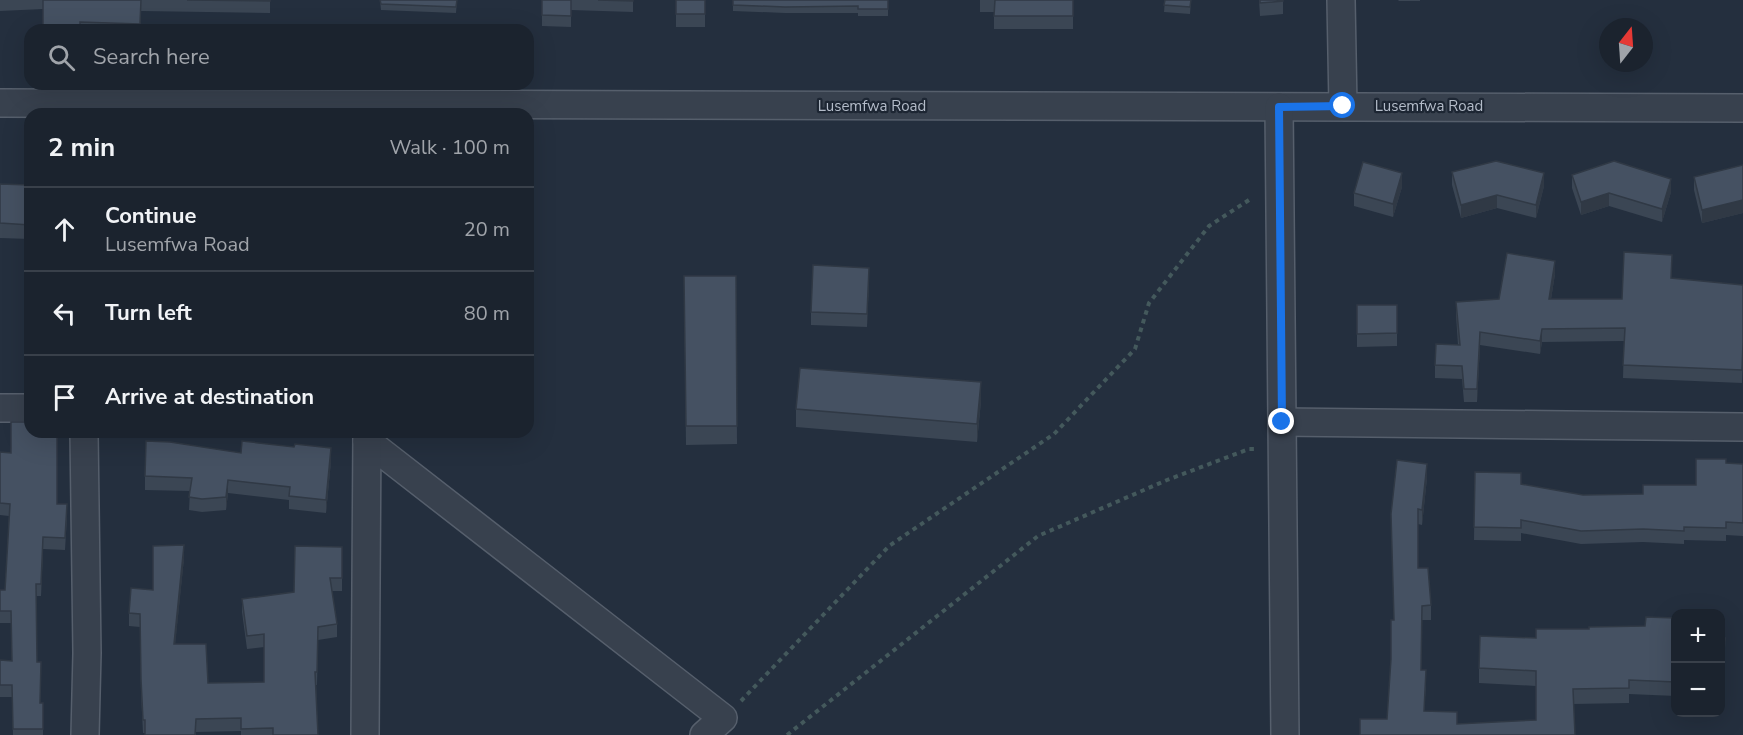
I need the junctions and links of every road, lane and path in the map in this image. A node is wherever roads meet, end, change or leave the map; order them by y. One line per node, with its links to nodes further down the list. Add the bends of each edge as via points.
1 (1341, 0): 3 (street)
2 (0, 103): 5 (street, Lusemfwa Road)
3 (1343, 106): 4 (street, Lusemfwa Road); 6 (street, Lusemfwa Road)
4 (1279, 107): 7 (street, Lusemfwa Road); 8 (street)
5 (309, 108)
6 (1743, 108)
7 (534, 109)
8 (1279, 181): 12 (street); 16 (path, via 1209,226 1149,303 1135,349 1054,434 889,546)
9 (0, 408): 10 (street)
10 (24, 408)
11 (1743, 427): 12 (street)
12 (1282, 434): 19 (path, via 1038,536); 20 (street)
13 (84, 438): 17 (street)
14 (367, 438): 18 (street)
15 (368, 438): 16 (street)
16 (714, 726)
17 (85, 735)
18 (365, 735)
19 (787, 735)
20 (1285, 735)

